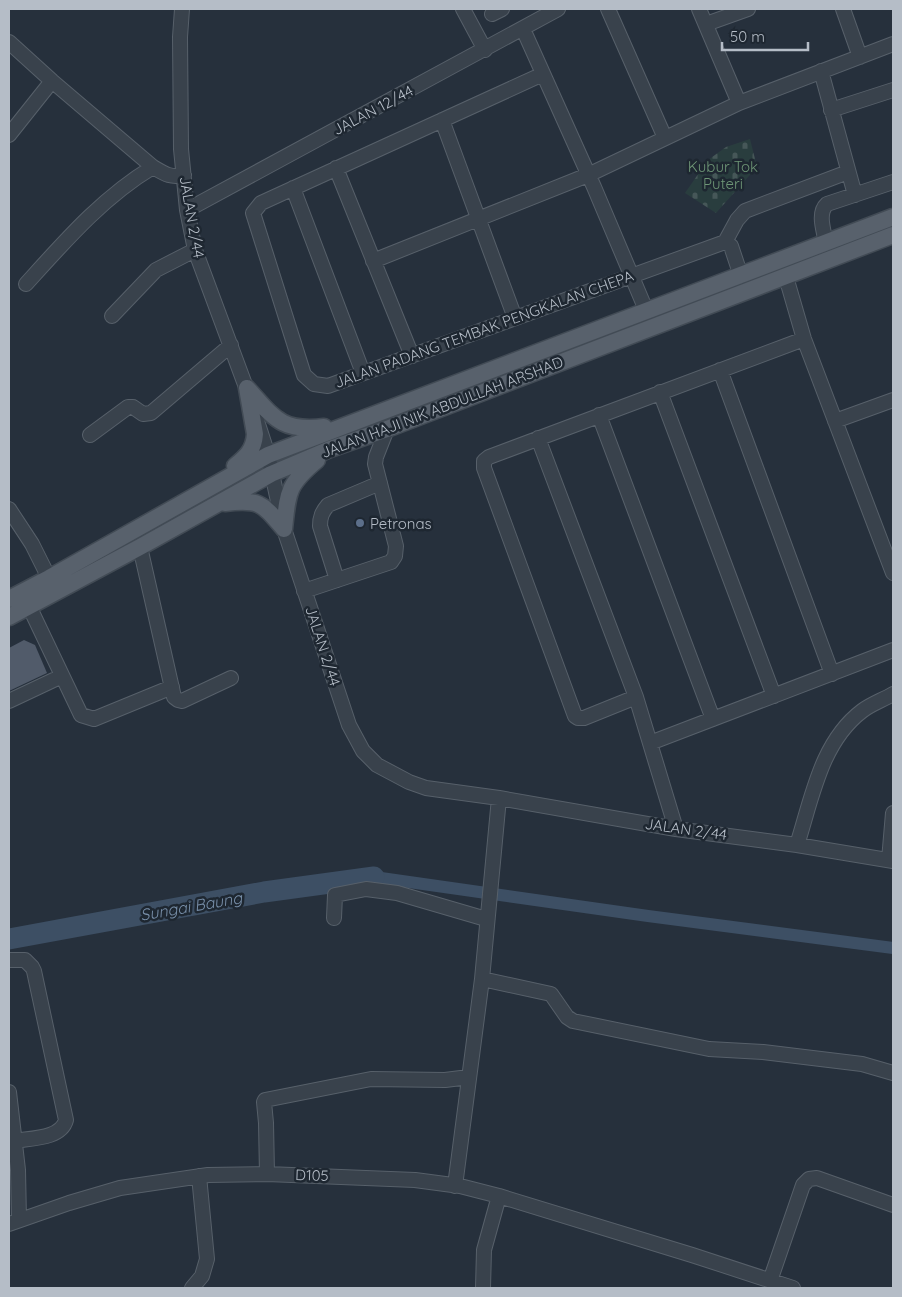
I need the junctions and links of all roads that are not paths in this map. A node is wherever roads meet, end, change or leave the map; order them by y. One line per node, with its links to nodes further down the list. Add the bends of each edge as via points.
1 (182, 9): 26 (street, JALAN 2/44, via 181,149)
2 (463, 9): 12 (street)
3 (558, 9): 9 (street, JALAN 12/44)
4 (608, 9): 22 (street)
5 (699, 9): 8 (street)
6 (748, 9): 8 (street)
7 (843, 9): 13 (street)
8 (706, 24): 18 (street)
9 (523, 29): 12 (street, JALAN 12/44); 15 (street)
10 (9, 42): 16 (street)
11 (893, 44): 13 (street)
12 (485, 50): 31 (street, JALAN 12/44)
13 (860, 57): 14 (street)
14 (821, 71): 18 (street); 19 (street)
15 (543, 74): 20 (street, JALAN PADANG TEMBAK PENGKALAN CHEPA); 27 (street)
16 (52, 81): 21 (street); 23 (street)
17 (893, 90): 19 (street)
18 (739, 103): 22 (street)
19 (831, 110): 25 (street)
20 (442, 120): 24 (street, JALAN PADANG TEMBAK PENGKALAN CHEPA); 33 (street)
21 (9, 135)
22 (666, 138): 27 (street)
23 (153, 167): 26 (street, via 168,176); 42 (street, via 128,182 80,224)
24 (336, 168): 29 (street, JALAN PADANG TEMBAK PENGKALAN CHEPA); 38 (street)
25 (848, 172): 30 (street); 35 (street, via 745,211)
26 (184, 175): 31 (street, JALAN 2/44)
27 (588, 175): 33 (street); 39 (street)
28 (893, 182): 30 (street)
29 (293, 188): 50 (street); 50 (street, JALAN PADANG TEMBAK PENGKALAN CHEPA, via 261,202 253,213 304,375 314,384 328,386)
30 (855, 195): 36 (street, via 823,207)
31 (188, 210): 37 (street, JALAN 2/44)
32 (893, 217): 36 (main road, JALAN HAJI NIK ABDULLAH ARSHAD)
33 (478, 219): 38 (street); 45 (street)
34 (893, 235): 41 (main road, JALAN HAJI NIK ABDULLAH ARSHAD)
35 (725, 242): 39 (street, JALAN PADANG TEMBAK PENGKALAN CHEPA); 40 (street, via 731,246)
36 (826, 243): 40 (main road, JALAN HAJI NIK ABDULLAH ARSHAD)
37 (195, 250): 44 (street, via 156,270); 47 (street, JALAN 2/44)
38 (373, 261): 48 (street)
39 (631, 276): 43 (street); 45 (street, JALAN PADANG TEMBAK PENGKALAN CHEPA)
40 (741, 276): 43 (main road, JALAN HAJI NIK ABDULLAH ARSHAD)
41 (786, 277): 46 (street); 57 (main road, JALAN HAJI NIK ABDULLAH ARSHAD)
42 (26, 284)
43 (646, 310): 56 (main road, JALAN HAJI NIK ABDULLAH ARSHAD)
44 (112, 316)
45 (515, 318): 48 (street, JALAN PADANG TEMBAK PENGKALAN CHEPA)
46 (804, 339): 49 (street); 55 (street)
47 (231, 345): 51 (street, JALAN 2/44); 58 (street, via 152,413 143,414 128,408)
48 (412, 356): 50 (street, JALAN PADANG TEMBAK PENGKALAN CHEPA)
49 (720, 370): 52 (street); 77 (street)
50 (363, 373)
51 (247, 388): 56 (main road, via 274,417 293,427); 61 (street, JALAN 2/44); 64 (main road, via 256,434 252,449)
52 (660, 392): 54 (street); 82 (street)
53 (893, 400): 55 (street)
54 (599, 415): 59 (street); 85 (street)
55 (835, 421): 69 (street)
56 (346, 425): 61 (main road, JALAN HAJI NIK ABDULLAH ARSHAD)
57 (387, 429): 60 (main road, JALAN HAJI NIK ABDULLAH ARSHAD); 63 (street, via 376,457)
58 (90, 435)
59 (538, 438): 83 (street); 83 (street, via 489,457 483,464 573,713 584,718)
60 (330, 449): 62 (main road, JALAN HAJI NIK ABDULLAH ARSHAD); 67 (main road, via 293,484 287,500)
61 (268, 455): 62 (street, JALAN 2/44); 64 (main road, JALAN HAJI NIK ABDULLAH ARSHAD)
62 (271, 474): 65 (main road, JALAN HAJI NIK ABDULLAH ARSHAD); 67 (street, JALAN 2/44)
63 (380, 483): 71 (street, via 328,505 322,512 320,526); 71 (street, via 396,546 395,556 391,562)
64 (208, 488): 70 (main road, JALAN HAJI NIK ABDULLAH ARSHAD)
65 (218, 503): 67 (main road, via 245,500 260,504); 68 (main road, JALAN HAJI NIK ABDULLAH ARSHAD)
66 (9, 509): 70 (street)
67 (284, 529): 72 (street, JALAN 2/44)
68 (140, 547): 74 (main road, JALAN HAJI NIK ABDULLAH ARSHAD); 80 (street)
69 (893, 573)
70 (49, 578): 73 (main road, JALAN HAJI NIK ABDULLAH ARSHAD)
71 (337, 580): 72 (street)
72 (304, 591): 87 (street, JALAN 2/44, via 349,725 363,751 376,765 426,788)
73 (9, 599)
74 (29, 606): 75 (main road, JALAN HAJI NIK ABDULLAH ARSHAD); 78 (street)
75 (9, 617)
76 (893, 650): 77 (street)
77 (832, 674): 82 (street)
78 (62, 676): 80 (street, via 81,715 94,719); 84 (street)
79 (231, 678): 80 (street, via 182,701 174,697)
80 (172, 687)
81 (893, 694): 90 (street, via 863,710 840,732 824,760)
82 (774, 696): 85 (street)
83 (636, 697): 86 (street)
84 (9, 701)
85 (713, 719): 86 (street)
86 (650, 743): 89 (street)
87 (499, 798): 89 (street, JALAN 2/44); 93 (street)
88 (893, 813): 91 (street)
89 (676, 829): 90 (street, JALAN 2/44)
90 (797, 845): 91 (street, JALAN 2/44)
91 (891, 860)
92 (334, 918): 93 (street, via 336,895 366,889 397,893)
93 (486, 919): 95 (street)
94 (13, 960): 99 (street, via 25,960 34,971 66,1120 58,1132)
95 (482, 979): 96 (street, via 551,994 573,1021 710,1049 862,1064); 97 (street)
96 (893, 1073)
97 (469, 1077): 100 (street, via 445,1080 371,1079 265,1100); 102 (street)
98 (9, 1092): 99 (street)
99 (14, 1141): 105 (street, via 18,1170)
100 (267, 1174): 101 (street, D105); 102 (street, D105, via 415,1180)
101 (199, 1176): 105 (street, D105, via 120,1188); 107 (street, via 207,1259 202,1276)
102 (455, 1186): 103 (street, D105)
103 (499, 1196): 106 (street, D105); 108 (street, via 484,1250)
104 (893, 1205): 106 (street, via 817,1178 809,1179 803,1185)
105 (14, 1222)
106 (770, 1281): 109 (street, D105)
107 (192, 1288)
108 (483, 1288)
109 (792, 1288)

